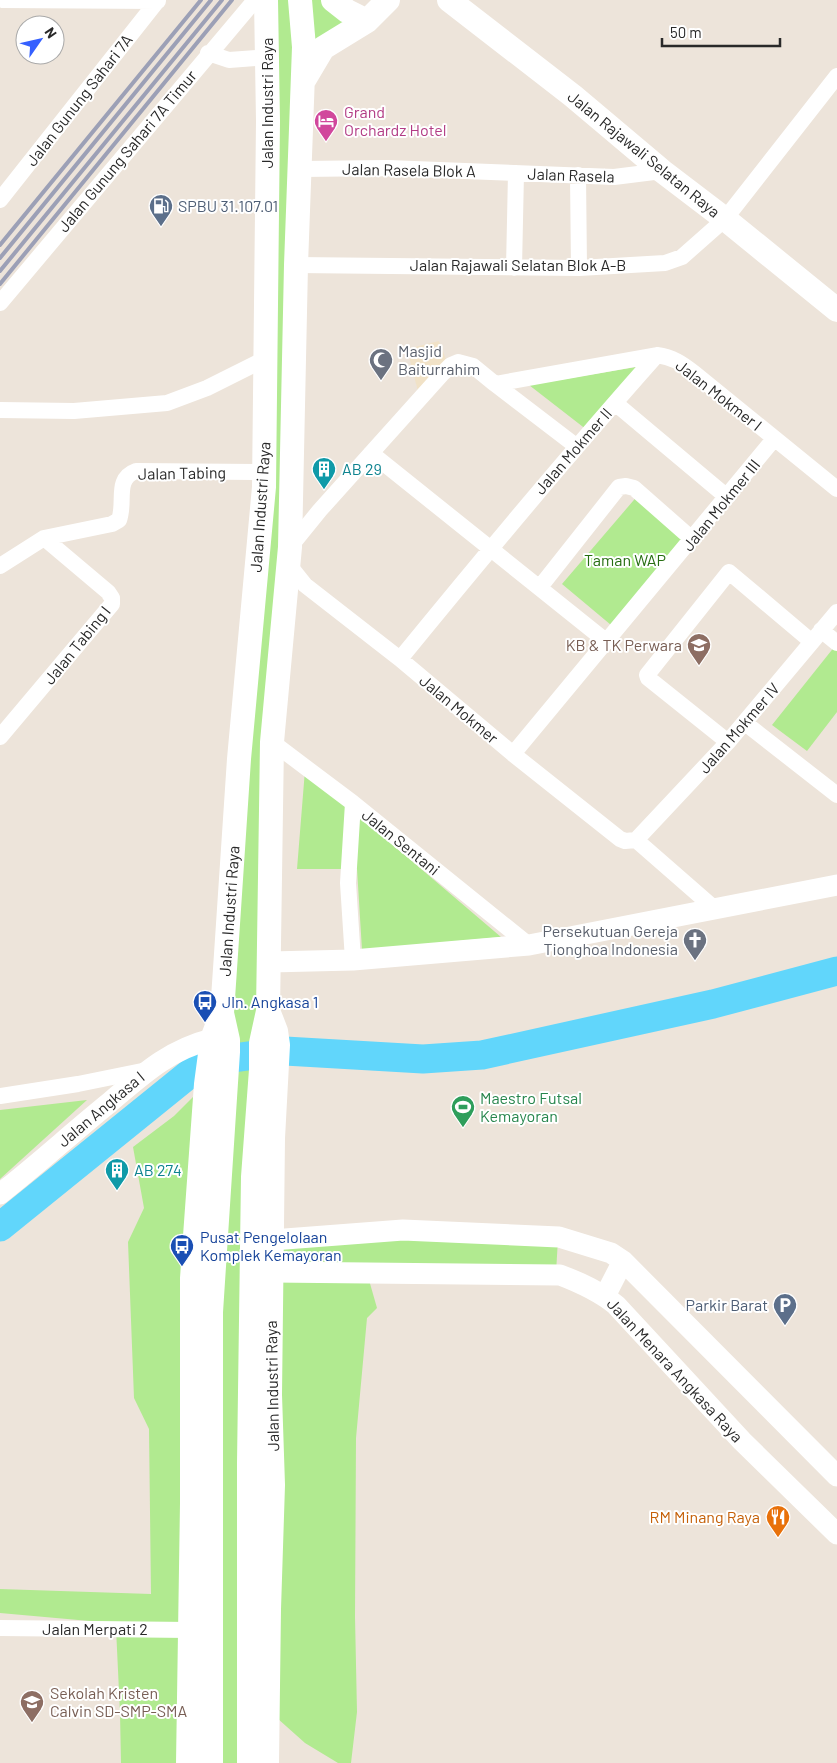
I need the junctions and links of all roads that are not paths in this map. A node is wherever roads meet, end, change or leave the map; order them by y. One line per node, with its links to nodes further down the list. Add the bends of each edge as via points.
1 (3, 0): 9 (street)
2 (158, 0): 9 (street); 20 (street, Jalan Gunung Sahari 7A)
3 (255, 0): 12 (street, Jalan Gunung Sahari 7A Timur)
4 (266, 0): 13 (main road, Jalan Industri Raya)
5 (300, 0): 11 (main road, Jalan Industri Raya)
6 (333, 0): 10 (main road)
7 (388, 0): 10 (main road)
8 (450, 0): 17 (main road, Jalan Rajawali Selatan Raya, via 573,96)
9 (134, 1)
10 (367, 22): 15 (main road, via 323,48)
11 (304, 47): 13 (main road); 15 (main road, Jalan Industri Raya)
12 (208, 53): 13 (street, via 229,60); 25 (street, Jalan Gunung Sahari 7A Timur)
13 (268, 54): 28 (main road, Jalan Industri Raya)
14 (837, 76): 21 (street, Jalan Rajawali Selatan Blok A-B)
15 (304, 81): 16 (main road, Jalan Industri Raya)
16 (301, 169): 18 (street, Jalan Rasela Blok A, via 388,168); 22 (main road, Jalan Industri Raya)
17 (662, 171): 19 (street, Jalan Rasela, via 614,177); 21 (main road, Jalan Rajawali Selatan Raya)
18 (516, 173): 19 (street, Jalan Rasela); 23 (street, Jalan Rasela)
19 (578, 175): 24 (street)
20 (0, 200)
21 (725, 219): 24 (street, Jalan Rajawali Selatan Blok A-B, via 682,257 665,263); 26 (main road, Jalan Rajawali Selatan Raya)
22 (296, 265): 23 (street, Jalan Rajawali Selatan Blok A-B); 41 (main road, Jalan Industri Raya)
23 (514, 268): 24 (street, Jalan Rajawali Selatan Blok A-B)
24 (579, 268)
25 (0, 303)
26 (837, 310)
27 (657, 355): 29 (street, Jalan Mokmer I); 30 (street, Jalan Mokmer II); 32 (street, Jalan Mokmer I, via 679,362)
28 (265, 359): 31 (street, via 166,404 74,411); 35 (main road, Jalan Industri Raya)
29 (495, 384): 33 (street); 34 (street, via 473,366 458,362 451,365)
30 (615, 403): 33 (street, Jalan Mokmer II); 37 (street)
31 (0, 410)
32 (774, 439): 36 (street, Jalan Mokmer I); 37 (street, Jalan Mokmer III)
33 (576, 446): 40 (street, Jalan Mokmer II)
34 (372, 453): 40 (street); 41 (street, via 320,510)
35 (265, 472): 38 (street, Jalan Tabing, via 136,471 128,474 123,482 119,520); 62 (main road, Jalan Industri Raya)
36 (837, 489)
37 (727, 497): 39 (street, Jalan Mokmer III)
38 (44, 538): 42 (street, Jalan Tabing); 50 (street, Jalan Tabing I, via 108,592 112,604)
39 (692, 539): 43 (street, via 634,488 619,487); 46 (street, Jalan Mokmer III)
40 (490, 548): 43 (street); 48 (street, Jalan Mokmer II)
41 (289, 556): 48 (street, Jalan Mokmer, via 305,585); 51 (main road, Jalan Industri Raya)
42 (0, 566)
43 (540, 587): 46 (street)
44 (837, 612): 45 (street, Jalan Mokmer IV)
45 (817, 636): 47 (street); 49 (street, Jalan Mokmer IV); 52 (street, via 729,572 647,675)
46 (607, 642): 53 (street, Jalan Mokmer III)
47 (837, 643)
48 (400, 659): 53 (street, Jalan Mokmer)
49 (746, 723): 52 (street, Jalan Mokmer IV); 54 (street)
50 (0, 737)
51 (272, 742): 55 (street, Jalan Sentani); 61 (main road, Jalan Industri Raya)
52 (728, 742): 56 (street, Jalan Mokmer IV)
53 (513, 754): 56 (street, Jalan Mokmer, via 620,839)
54 (837, 795)
55 (353, 803): 59 (street, Jalan Sentani); 60 (street, via 348,883)
56 (636, 840): 58 (street)
57 (837, 885): 58 (street)
58 (715, 909): 59 (street)
59 (529, 945): 60 (street)
60 (353, 960): 61 (street)
61 (270, 962): 64 (main road, Jalan Industri Raya, via 268,1011 276,1031 270,1044)
62 (217, 1048): 63 (street, Jalan Angkasa I, via 194,1043); 65 (main road, Jalan Industri Raya)
63 (147, 1070): 66 (street); 67 (street, Jalan Angkasa I)
64 (269, 1072): 68 (main road, Jalan Industri Raya, via 273,1138); 76 (main road, Jalan Industri Raya, via 253,1177)
65 (216, 1085): 72 (main road, Jalan Industri Raya); 75 (main road, Jalan Industri Raya)
66 (0, 1096)
67 (0, 1194)
68 (272, 1240): 69 (street, via 403,1230 558,1237); 71 (main road, Jalan Industri Raya)
69 (571, 1241): 70 (street, via 610,1253); 73 (street)
70 (623, 1261): 74 (street); 77 (street)
71 (272, 1272): 73 (street, Jalan Menara Angkasa Raya, via 560,1275); 76 (main road, Jalan Industri Raya)
72 (192, 1278): 75 (main road); 80 (main road, Jalan Industri Raya, via 192,1504)
73 (568, 1278): 74 (street, Jalan Menara Angkasa Raya)
74 (605, 1296): 78 (street, Jalan Menara Angkasa Raya, via 742,1441)
75 (211, 1312): 80 (main road, Jalan Industri Raya)
76 (260, 1395): 81 (main road, Jalan Industri Raya); 85 (main road, Jalan Industri Raya, via 273,1485)
77 (837, 1476)
78 (837, 1534)
79 (0, 1628): 80 (street, Jalan Merpati 2)
80 (200, 1630): 81 (main road); 82 (main road, Jalan Industri Raya); 83 (main road, Jalan Industri Raya)
81 (249, 1633): 84 (main road, Jalan Industri Raya)
82 (188, 1763)
83 (211, 1763)
84 (249, 1763)
85 (267, 1763)

